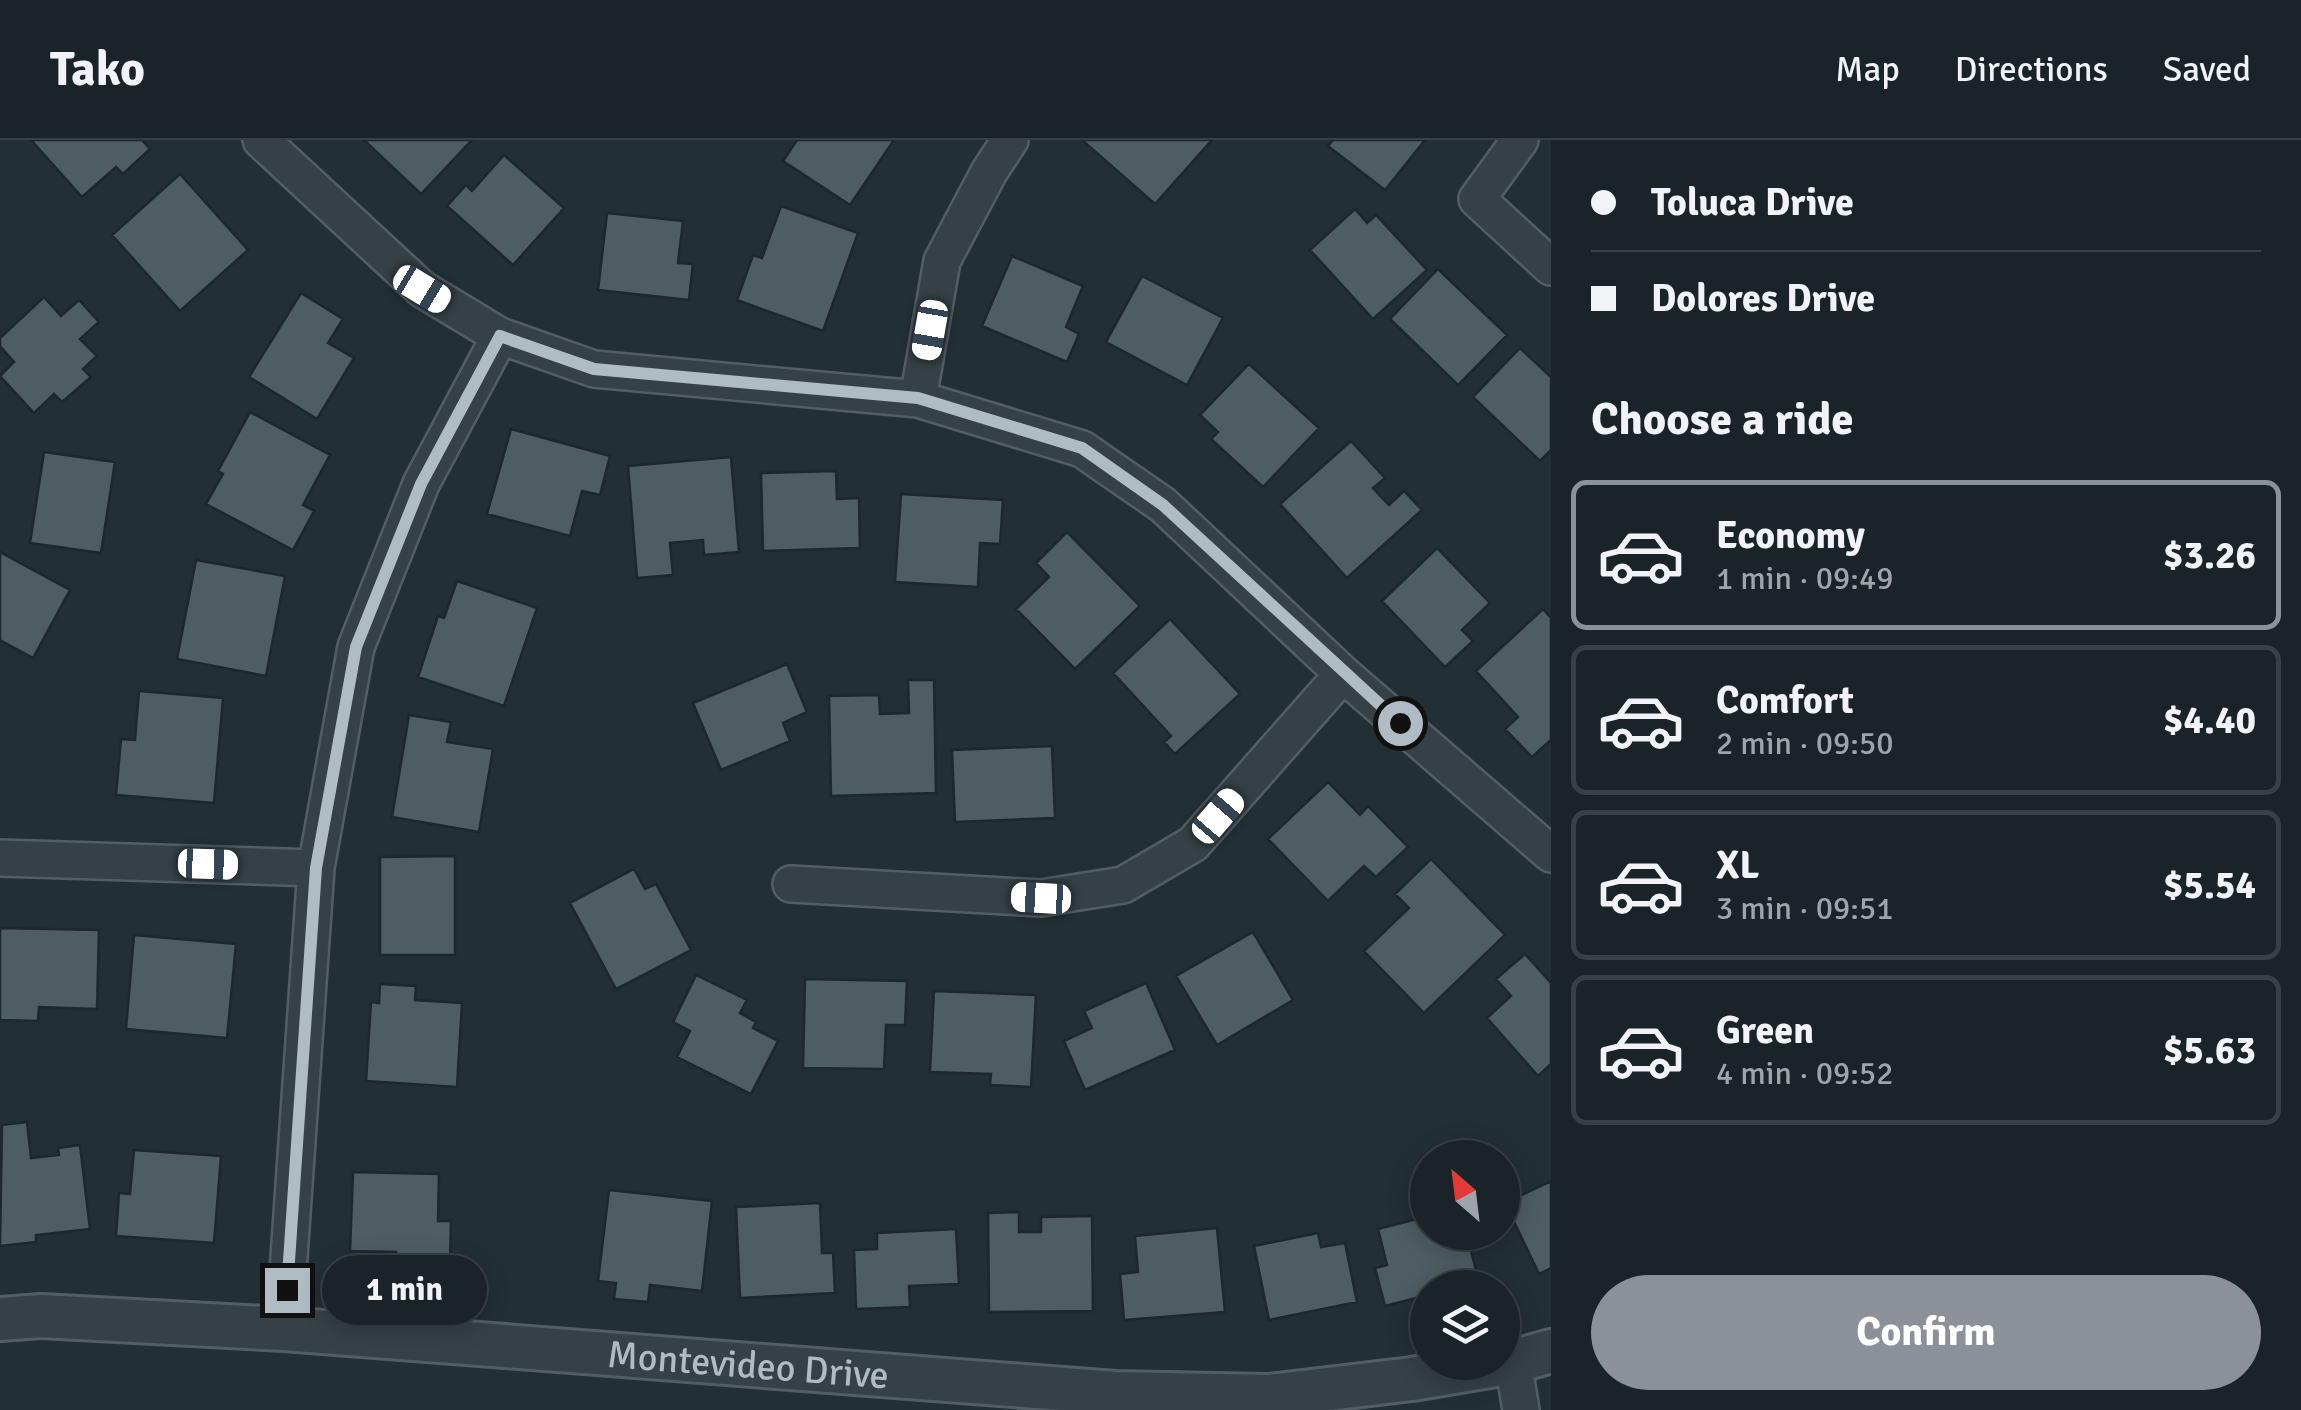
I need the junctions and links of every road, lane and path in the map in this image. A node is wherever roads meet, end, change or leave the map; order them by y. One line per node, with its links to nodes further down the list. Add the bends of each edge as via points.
1 (261, 140): 5 (street, via 422,289)
2 (1010, 140): 6 (street, via 942,261)
3 (1520, 140): 4 (street, via 1478,199)
4 (1551, 267)
5 (500, 336): 6 (street, via 594,369); 10 (street, via 421,484 356,647)
6 (918, 398): 7 (street, via 1082,448 1163,505)
7 (1343, 674): 8 (street); 11 (street, via 1192,844 1123,885 1041,898)
8 (1551, 854)
9 (0, 858): 10 (street)
10 (316, 868): 13 (street)
11 (791, 884)
12 (0, 1319): 13 (street, Montevideo Drive)
13 (284, 1328): 14 (street, Montevideo Drive, via 1116,1393 1269,1396)
14 (1532, 1357): 15 (street)
15 (1521, 1410)

